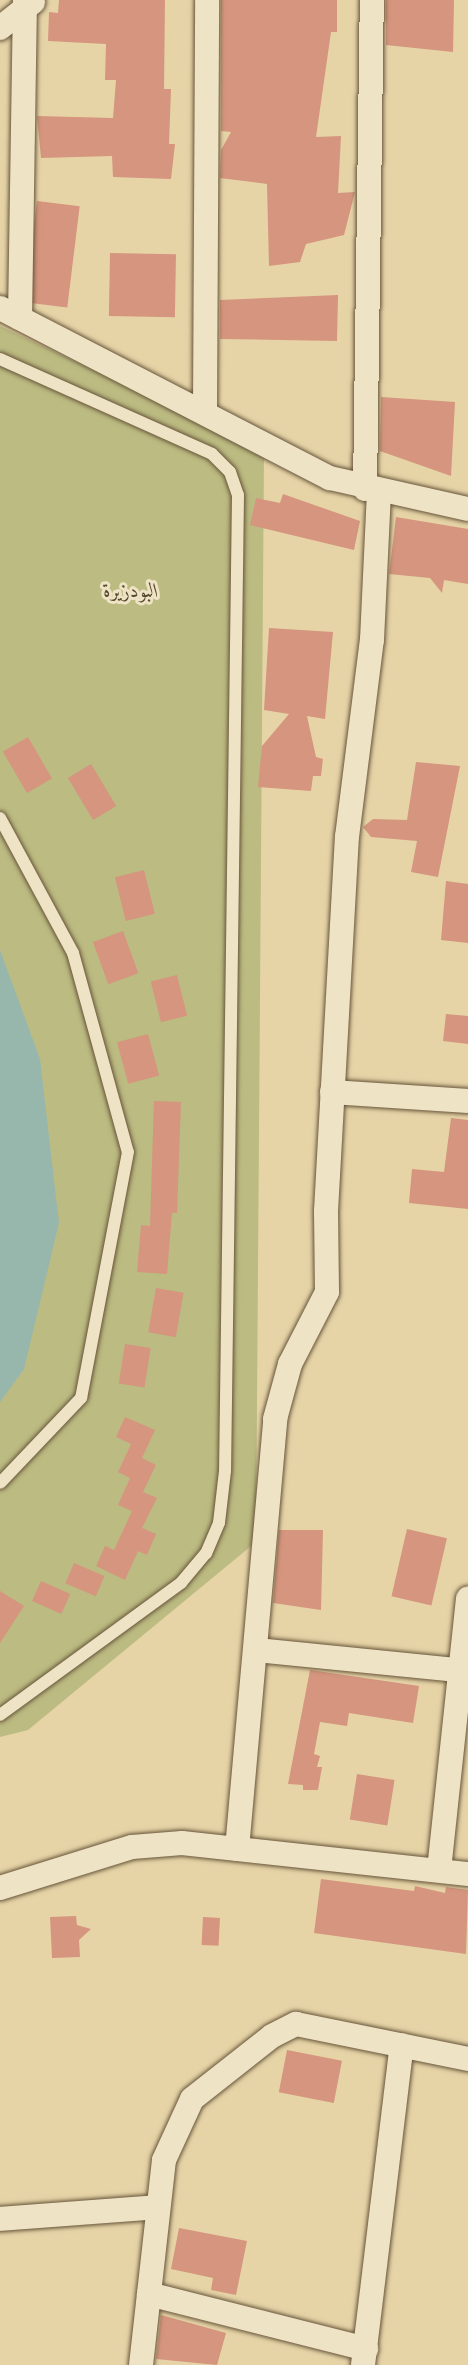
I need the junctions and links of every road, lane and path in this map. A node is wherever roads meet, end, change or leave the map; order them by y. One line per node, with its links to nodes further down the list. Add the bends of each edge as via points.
1 (207, 0): 7 (street)
2 (372, 0): 8 (street)
3 (28, 3): 4 (street); 5 (street)
4 (0, 28)
5 (10, 313): 7 (street)
6 (0, 359): 17 (lane, via 212,454 230,472 238,507 225,1471 219,1522 206,1553 181,1583)
7 (205, 412): 8 (street, via 330,478)
8 (372, 490): 9 (street); 11 (street, via 380,542 347,837)
9 (468, 509)
10 (0, 818): 13 (lane, via 73,953 128,1152 81,1398)
11 (332, 1092): 12 (street); 15 (street, via 327,1292 290,1364 275,1419)
12 (468, 1101)
13 (0, 1483)
14 (468, 1599): 16 (street)
15 (256, 1650): 16 (street); 18 (street)
16 (456, 1670): 19 (street)
17 (0, 1715)
18 (237, 1849): 19 (street); 21 (street, via 182,1843 132,1846)
19 (439, 1870): 20 (street)
20 (468, 1874)
21 (0, 1888)
22 (402, 2045): 23 (street); 24 (street, via 296,2024 272,2036 192,2099 164,2160); 27 (street)
23 (468, 2059)
24 (158, 2207): 25 (street); 26 (street)
25 (0, 2219)
26 (149, 2294): 27 (street); 28 (street)
27 (365, 2357)
28 (141, 2365)

